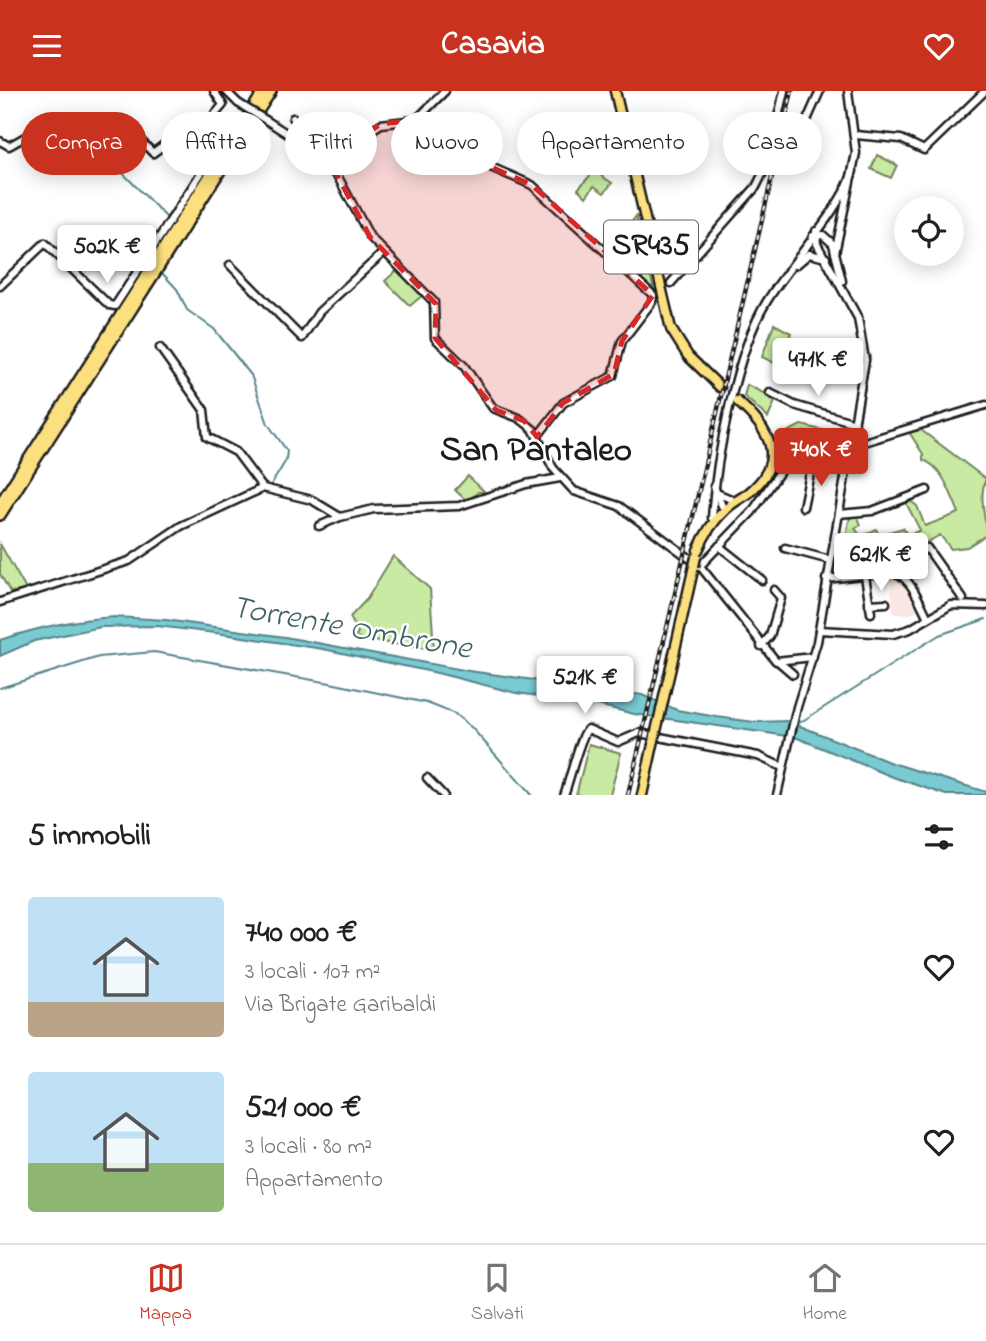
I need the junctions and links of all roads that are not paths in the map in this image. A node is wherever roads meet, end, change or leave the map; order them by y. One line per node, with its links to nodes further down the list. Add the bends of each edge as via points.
1 (214, 91): 11 (street, via 223,105)
2 (226, 91): 20 (street, bridge, via 300,142)
3 (264, 91): 48 (highway)
4 (271, 91): 52 (highway)
5 (445, 91): 12 (street)
6 (615, 91): 31 (main road, SR435, via 671,329 688,356)
7 (785, 91): 27 (street, via 760,179)
8 (820, 91): 13 (street)
9 (848, 91): 14 (street)
10 (985, 91): 14 (street, via 924,150 901,139)
11 (217, 112)
12 (424, 112)
13 (811, 112)
14 (855, 135): 17 (street)
15 (0, 141): 16 (street, via 9,146 48,124 88,166 127,127 153,153)
16 (161, 147)
17 (853, 171): 21 (street); 23 (street)
18 (503, 172): 36 (street, via 532,185 649,290 653,300 622,341 614,375 565,401)
19 (200, 175): 28 (street, via 115,306 45,243)
20 (338, 177): 22 (street, via 368,234)
21 (814, 234): 23 (street, via 829,238); 24 (street); 26 (street)
22 (384, 252): 25 (street, via 319,313 302,338); 36 (street, via 434,302 432,329 437,340 464,366 494,408 524,421)
23 (835, 254): 29 (street)
24 (826, 258): 26 (street, via 807,255); 29 (street)
25 (230, 265)
26 (784, 276): 41 (street, via 756,321 741,363)
27 (671, 283)
28 (0, 286)
29 (844, 290): 35 (street, via 860,323 865,353)
30 (160, 348): 42 (street, via 204,410 207,437 236,452)
31 (720, 387)
32 (770, 393): 35 (street)
33 (737, 401): 43 (main road, via 759,421 769,442 768,467)
34 (986, 405): 37 (street)
35 (855, 423): 37 (street)
36 (537, 437): 40 (street)
37 (851, 446): 39 (street)
38 (812, 464): 39 (street); 49 (street); 56 (street, via 787,461 753,510)
39 (846, 471): 51 (street)
40 (560, 478): 53 (street, via 459,506 374,509); 60 (street, via 580,494 621,507)
41 (714, 486): 45 (street); 47 (street)
42 (263, 488): 53 (street, via 314,501); 67 (street, via 181,526 129,561)
43 (753, 488): 46 (main road); 50 (main road)
44 (928, 490): 51 (street, via 872,510)
45 (719, 494): 46 (street); 50 (street)
46 (731, 499): 50 (main road)
47 (713, 500): 50 (street); 54 (street)
48 (0, 504)
49 (803, 507)
50 (721, 509): 54 (main road); 58 (main road)
51 (839, 514): 59 (street)
52 (0, 515)
53 (340, 517): 55 (street)
54 (712, 518): 58 (main road, via 700,536)
55 (319, 526)
56 (719, 546): 60 (street); 64 (street)
57 (785, 548): 59 (street)
58 (697, 554): 60 (main road, bridge)
59 (830, 560): 63 (street)
60 (697, 566): 74 (street); 82 (main road, bridge)
61 (889, 572): 62 (street); 66 (street, via 928,548); 72 (street, via 904,578)
62 (865, 576): 63 (street); 69 (street)
63 (826, 579): 73 (street)
64 (762, 580)
65 (774, 590): 74 (street, via 781,598 770,636)
66 (963, 599)
67 (0, 603)
68 (886, 603): 69 (street)
69 (869, 604): 71 (street)
70 (986, 605): 72 (street, via 953,605)
71 (871, 613)
72 (928, 618): 73 (street, via 892,634)
73 (819, 630): 75 (street)
74 (761, 646): 76 (street)
75 (813, 657): 76 (street); 78 (street, via 794,707)
76 (779, 662): 77 (street)
77 (793, 674)
78 (782, 767): 81 (street, via 758,756 635,732 618,742 588,729 580,739 577,763); 83 (street)
79 (427, 778): 80 (street)
80 (443, 795)
81 (564, 795)
82 (642, 795)
83 (777, 795)

